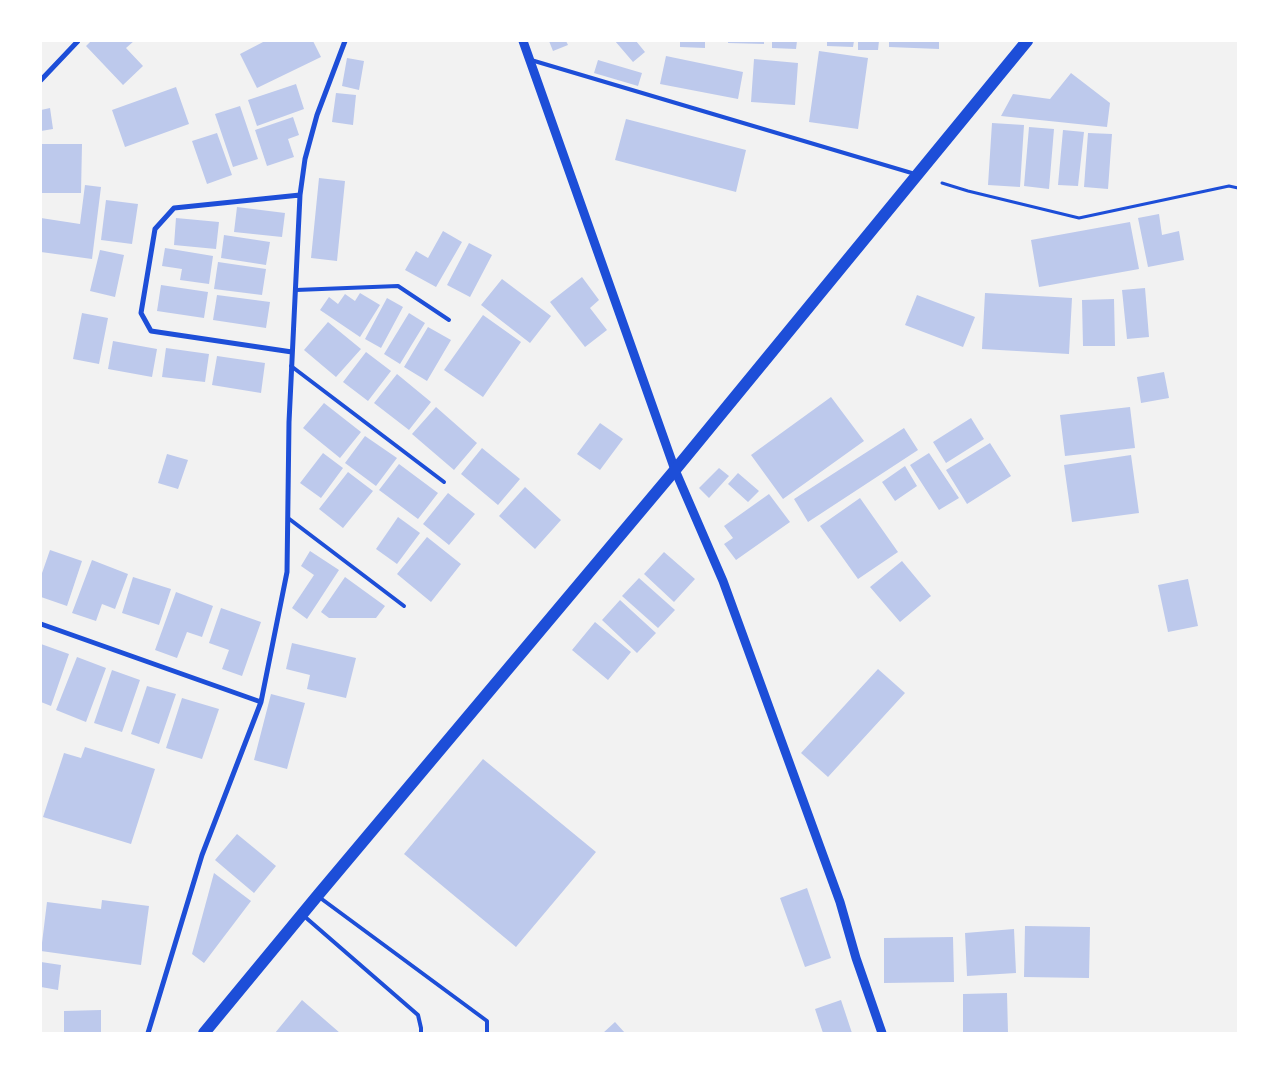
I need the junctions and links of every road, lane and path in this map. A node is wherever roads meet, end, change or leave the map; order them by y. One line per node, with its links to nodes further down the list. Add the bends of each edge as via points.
1 (78, 41): 6 (street)
2 (345, 41): 9 (street, via 317,115)
3 (523, 41): 5 (street)
4 (1027, 41): 7 (main road)
5 (530, 60): 7 (lane); 14 (street)
6 (41, 80)
7 (918, 175): 8 (path, via 968,191 1079,218 1229,186); 14 (main road)
8 (1238, 188)
9 (300, 194): 10 (street); 12 (street, via 174,208 155,229 141,313 151,331)
10 (296, 290): 11 (lane, via 398,286); 12 (street)
11 (449, 320)
12 (292, 352): 13 (street)
13 (291, 366): 15 (lane); 16 (street)
14 (676, 470): 20 (main road); 26 (street, via 726,590 840,902)
15 (444, 482)
16 (288, 518): 17 (lane); 19 (street, via 287,572)
17 (404, 606)
18 (41, 624): 19 (street)
19 (261, 702): 23 (street, via 202,855)
20 (318, 895): 21 (main road); 25 (lane, via 487,1021)
21 (302, 915): 22 (main road); 24 (lane, via 418,1015)
22 (206, 1032)
23 (148, 1033)
24 (421, 1033)
25 (488, 1033)
26 (882, 1033)

